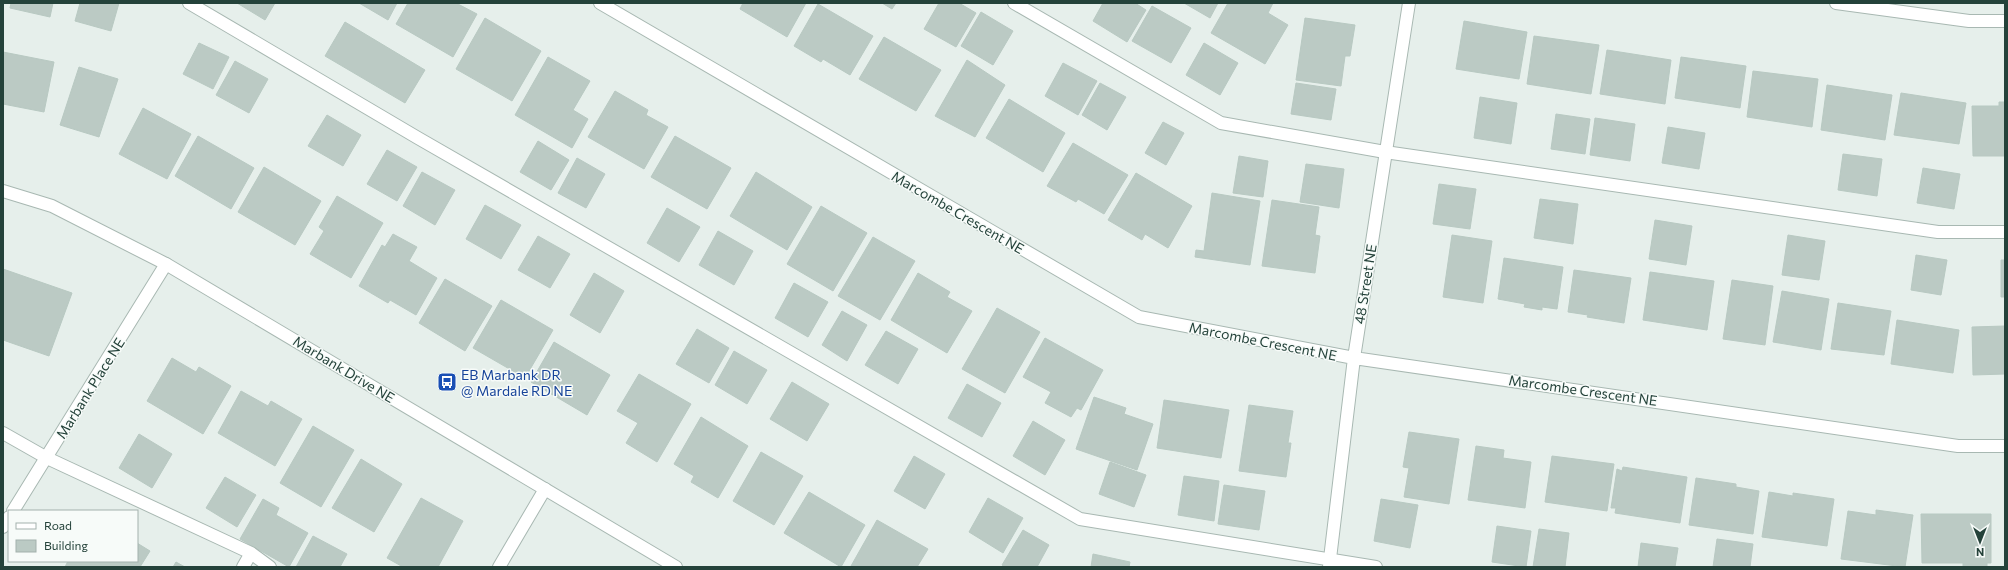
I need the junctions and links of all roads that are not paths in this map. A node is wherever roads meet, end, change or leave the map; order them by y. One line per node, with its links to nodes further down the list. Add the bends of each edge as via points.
1 (189, 3): 18 (street, via 431,146 1080,519)
2 (600, 3): 11 (street, Marcombe Crescent NE, via 1139,317)
3 (1014, 3): 7 (street, via 1221,123)
4 (1409, 3): 7 (street, 48 Street NE)
5 (1836, 3): 6 (street, via 1969,21)
6 (2005, 21)
7 (1385, 152): 9 (street, via 1938,232); 11 (street, 48 Street NE)
8 (3, 190): 10 (street, Marbank Drive NE, via 52,206)
9 (2005, 232)
10 (166, 264): 14 (street, Marbank Place NE); 15 (street, Marbank Drive NE)
11 (1354, 358): 13 (street, Marcombe Crescent NE, via 1958,446); 18 (street, 48 Street NE)
12 (3, 433): 14 (street)
13 (2005, 446)
14 (47, 458): 16 (street, Marbank Place NE); 17 (street)
15 (545, 489): 21 (street); 22 (street, Marbank Drive NE)
16 (14, 510)
17 (251, 553): 19 (street); 20 (street)
18 (1329, 563): 23 (street)
19 (243, 567)
20 (270, 567)
21 (499, 567)
22 (676, 567)
23 (1376, 567)

